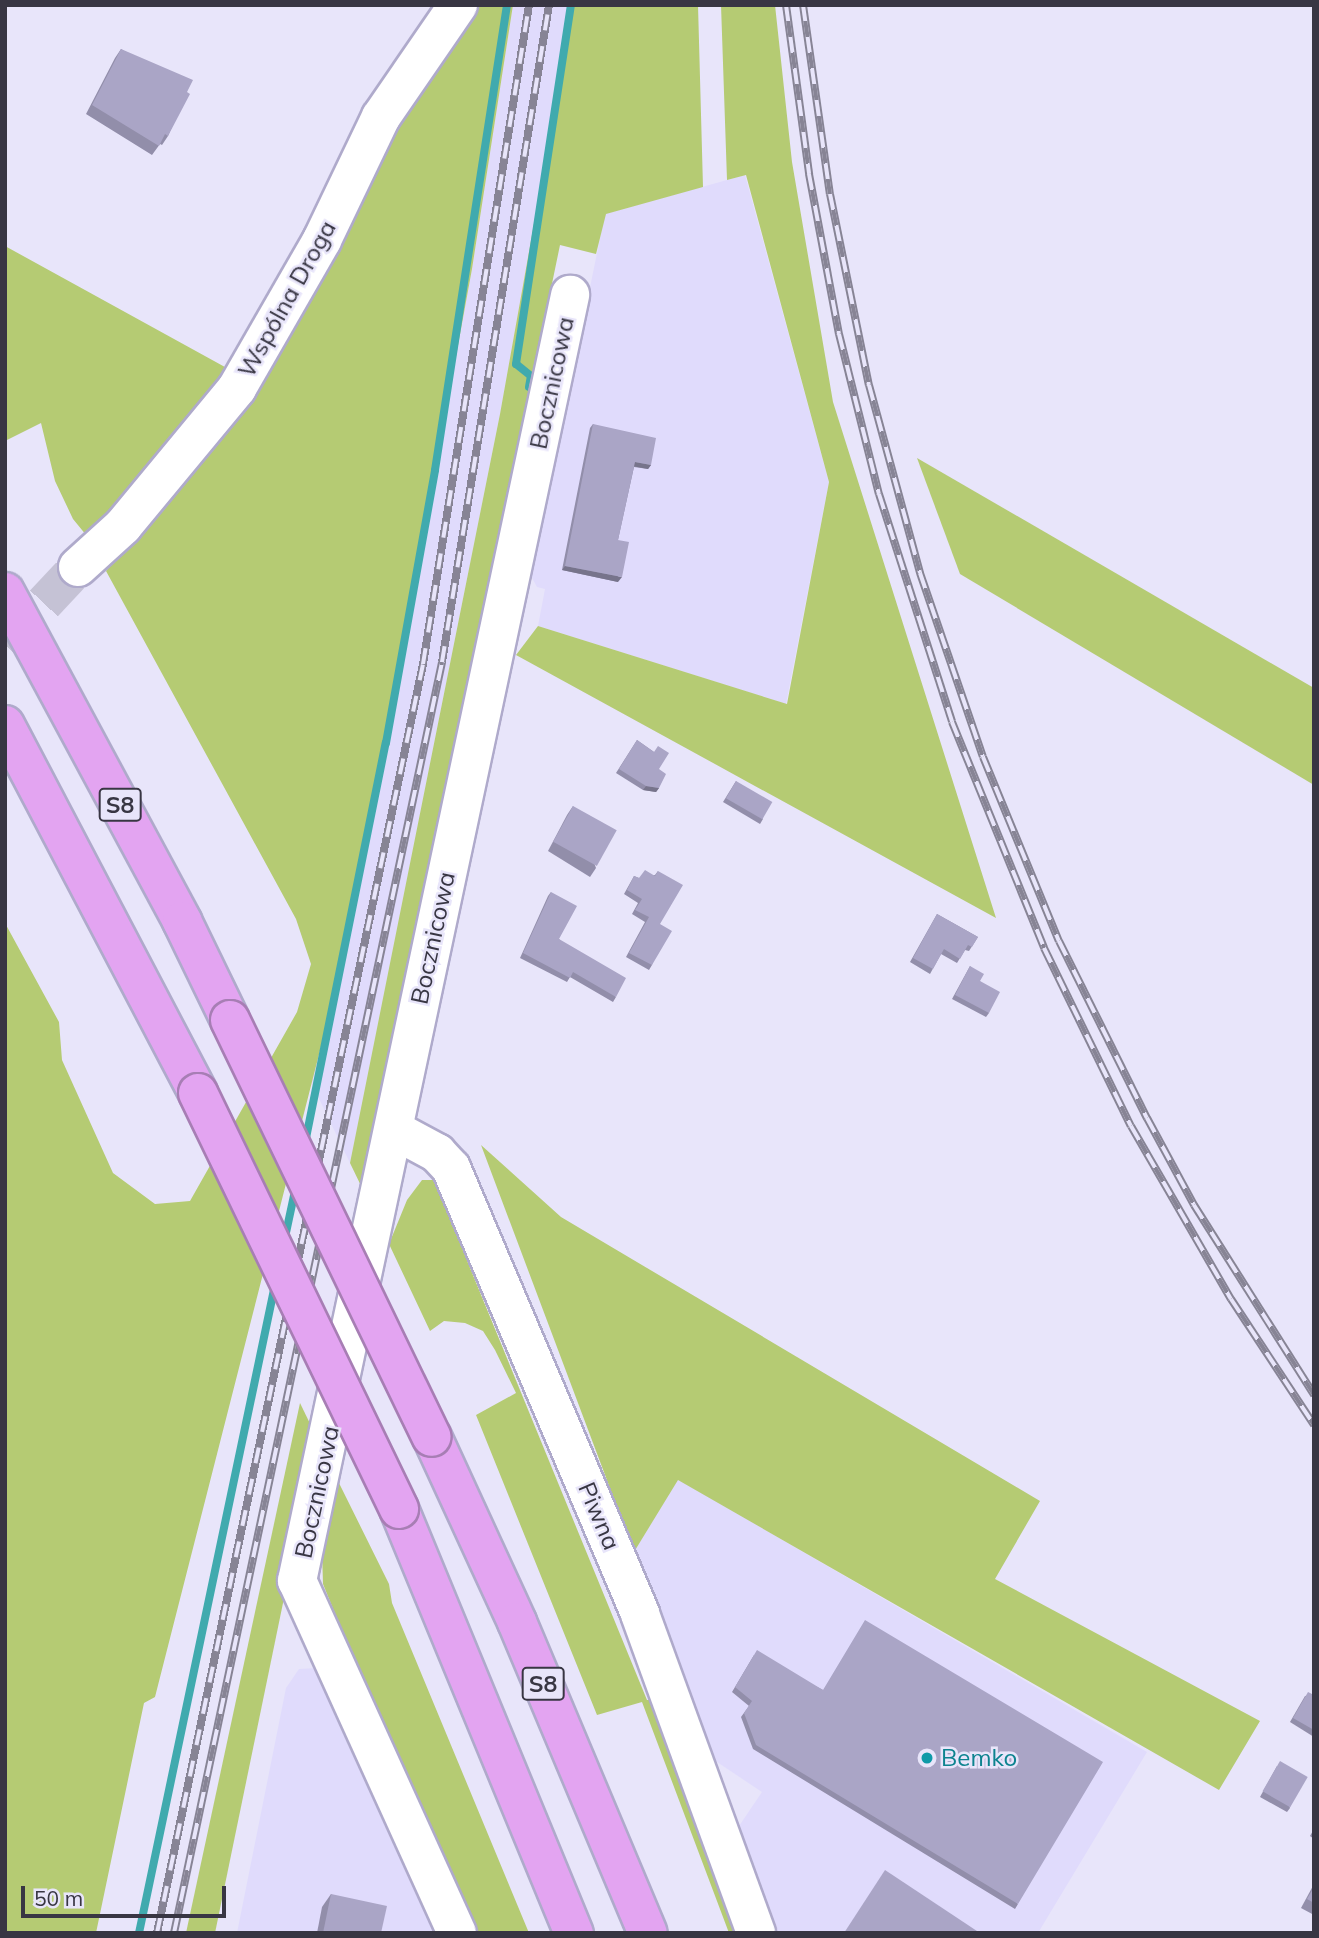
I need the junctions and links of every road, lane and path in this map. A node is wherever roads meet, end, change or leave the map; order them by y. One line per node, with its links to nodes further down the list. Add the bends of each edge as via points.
1 (458, 5): 3 (street, Wspólna Droga, via 381,117 322,240 237,388 123,526)
2 (570, 295): 6 (street, Bocznicowa, via 432,940)
3 (78, 567)
4 (5, 592): 9 (highway, S8, bridge, via 182,921 432,1437 517,1622)
5 (5, 725): 8 (highway, S8, bridge, via 198,1093 399,1509)
6 (396, 1131): 7 (street, Bocznicowa, via 298,1581); 10 (street, Piwna, via 437,1153 451,1168 640,1614)
7 (457, 1933)
8 (574, 1933)
9 (648, 1933)
10 (755, 1933)

